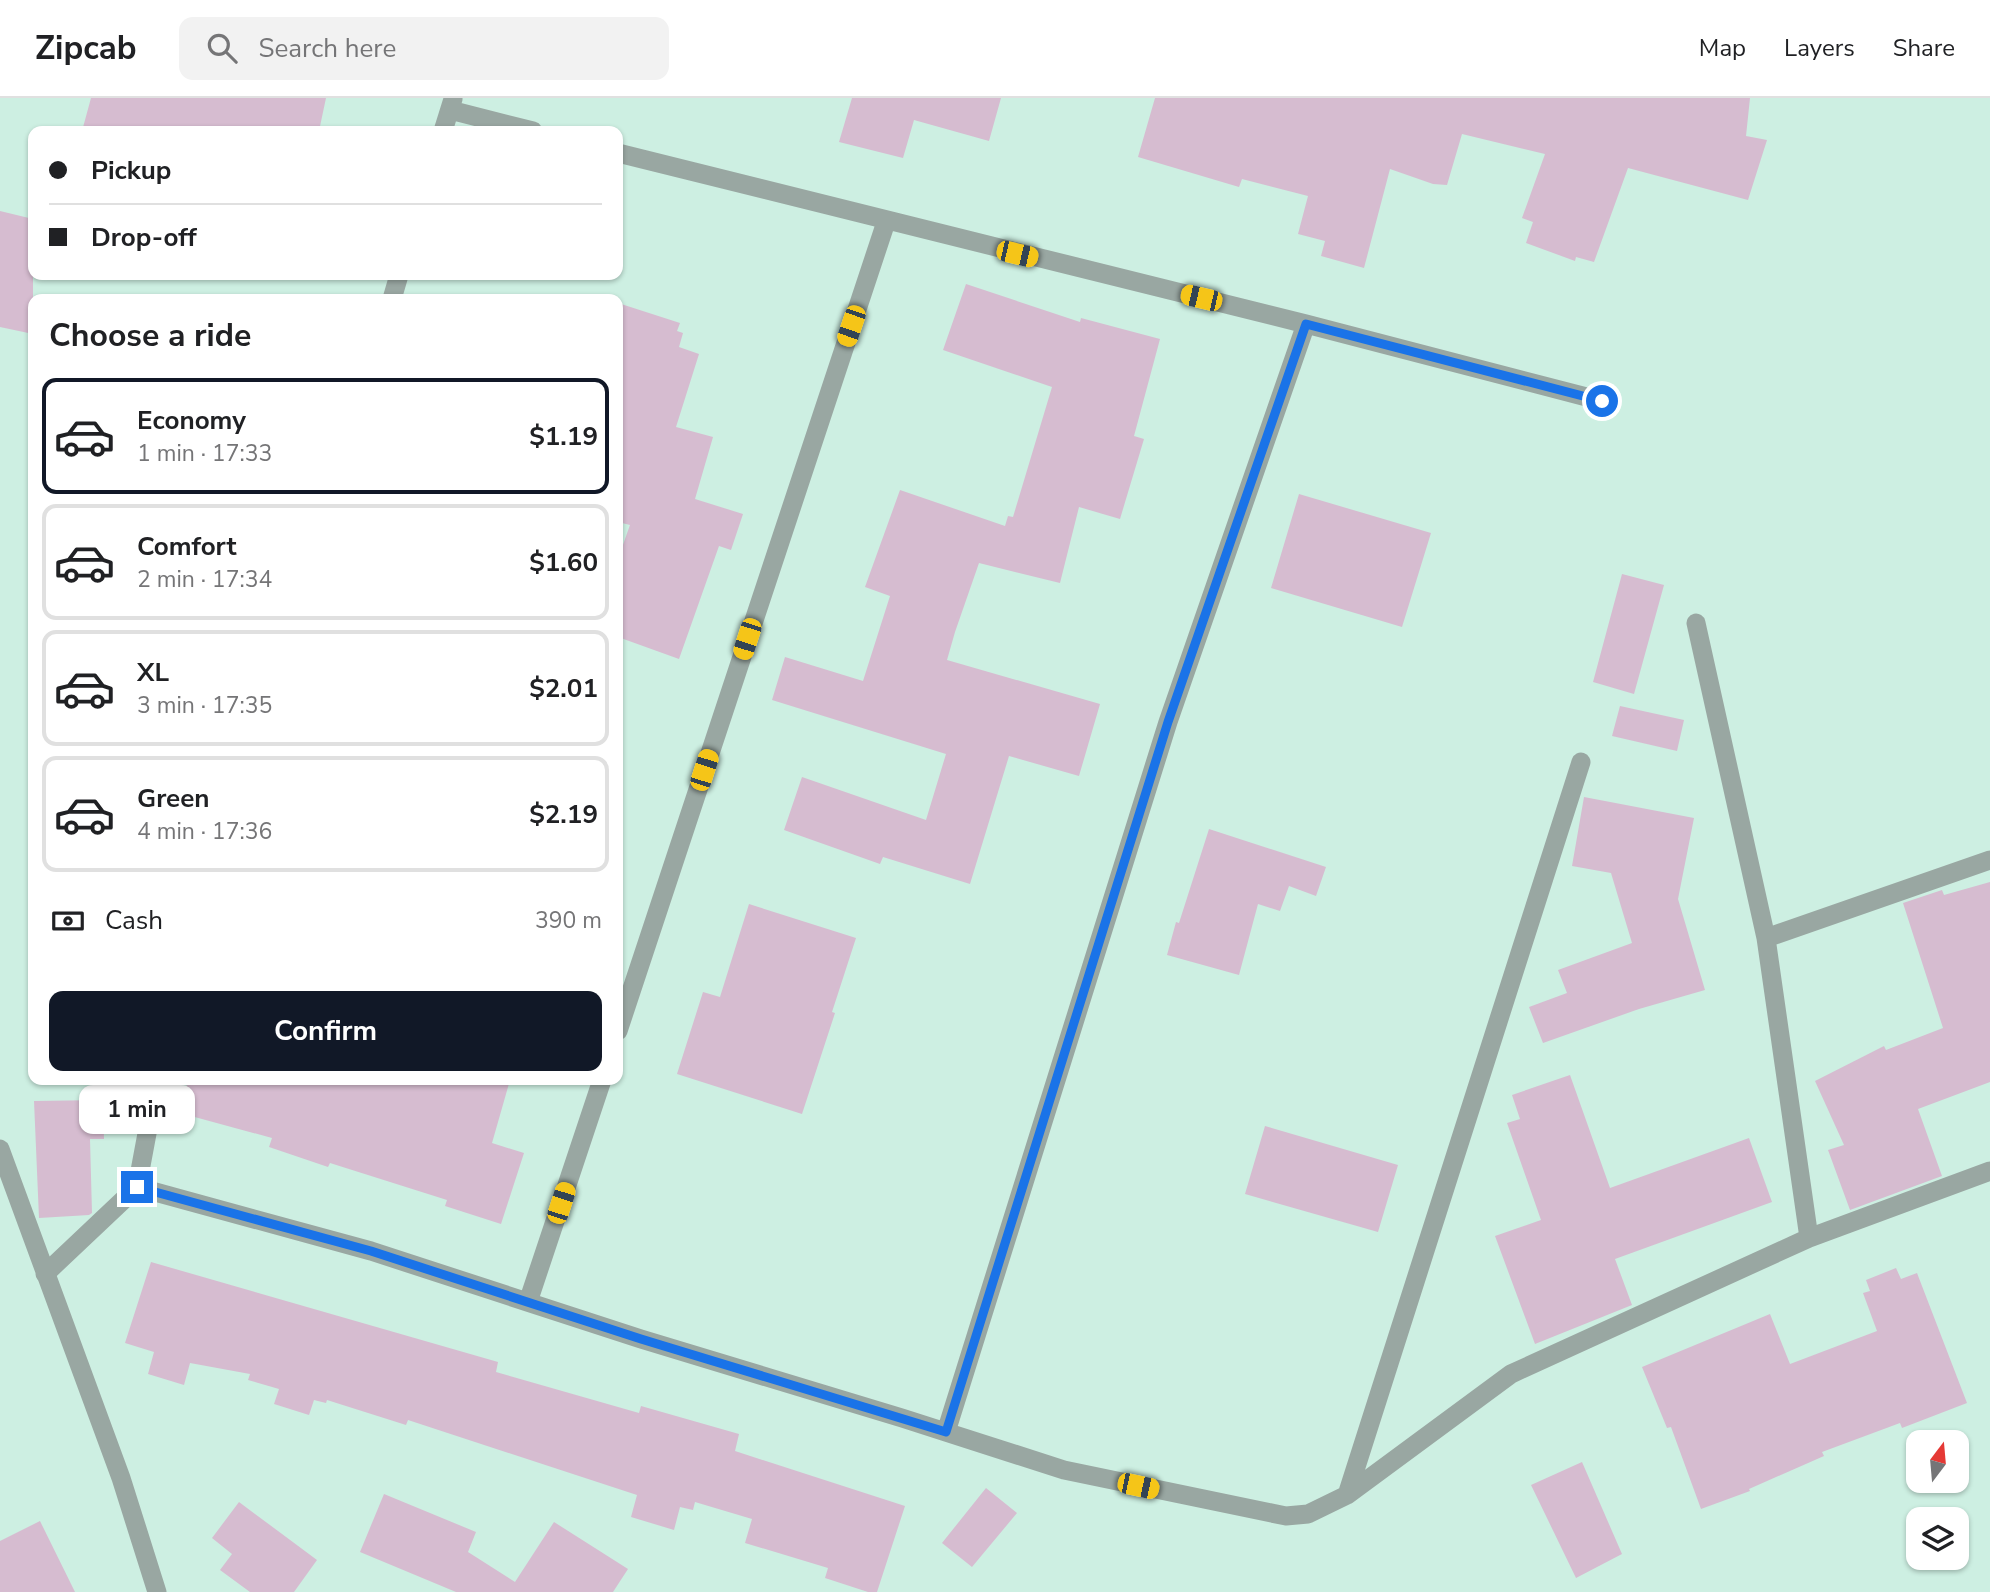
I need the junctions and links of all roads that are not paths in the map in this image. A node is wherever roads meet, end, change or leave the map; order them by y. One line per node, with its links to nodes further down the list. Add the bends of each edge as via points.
1 (451, 104): 2 (street); 3 (street)
2 (444, 126)
3 (518, 126)
4 (623, 154): 5 (street)
5 (886, 222): 6 (street); 12 (street)
6 (1306, 324): 7 (street); 21 (street, via 1168,722)
7 (1602, 401)
8 (1696, 623): 11 (street)
9 (1581, 762): 22 (street)
10 (1990, 860): 11 (street)
11 (1766, 938): 18 (street)
12 (623, 1016)
13 (156, 1085): 17 (street)
14 (600, 1085): 20 (street)
15 (0, 1149): 19 (street)
16 (1990, 1171): 18 (street)
17 (137, 1187): 19 (street); 20 (street, via 371,1251)
18 (1809, 1238): 22 (street, via 1511,1374)
19 (46, 1274): 23 (street, via 121,1478)
20 (528, 1302): 21 (street)
21 (946, 1432): 22 (street, via 1064,1470 1286,1517 1308,1514)
22 (1347, 1495)
23 (157, 1592)

